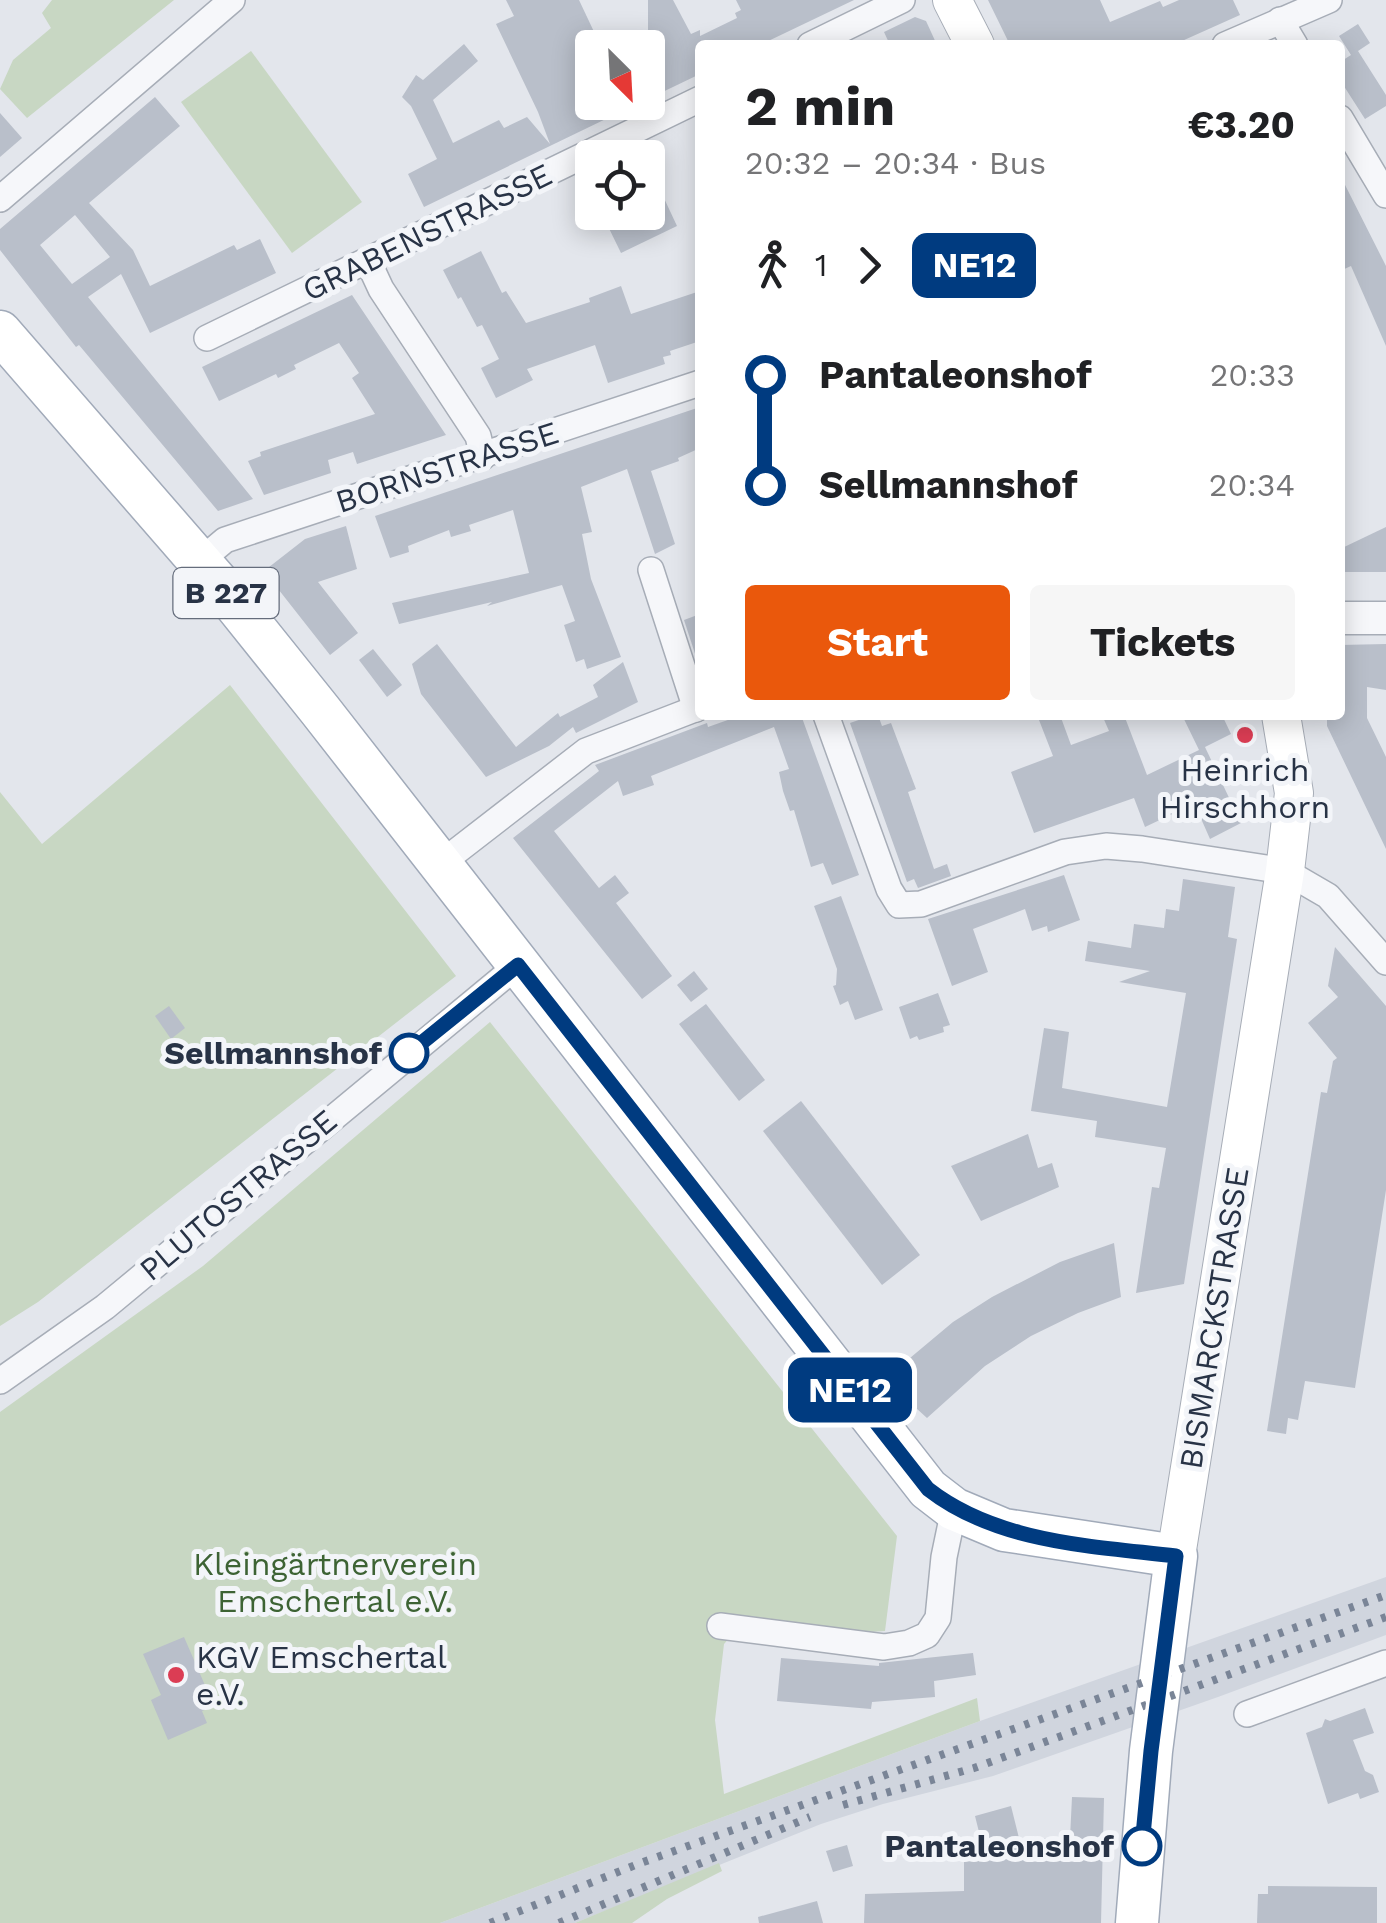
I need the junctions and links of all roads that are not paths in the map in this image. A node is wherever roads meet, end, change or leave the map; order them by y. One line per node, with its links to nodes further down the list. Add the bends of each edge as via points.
1 (232, 0): 13 (street)
2 (902, 0): 6 (street)
3 (952, 0): 7 (main road)
4 (1329, 0): 5 (street)
5 (1280, 20): 8 (street); 9 (street)
6 (820, 40)
7 (972, 40)
8 (1236, 40)
9 (1292, 40)
10 (695, 100): 14 (street, GRABENSTRASSE)
11 (1345, 126): 12 (street)
12 (1386, 195)
13 (0, 198)
14 (368, 261): 16 (street, GRABENSTRASSE); 18 (street, via 478,436)
15 (0, 332): 19 (main road, B 227)
16 (207, 338)
17 (695, 385): 18 (street, BORNSTRASSE)
18 (483, 456): 19 (street, BORNSTRASSE, via 225,540)
19 (200, 561): 27 (main road, B 227)
20 (650, 570): 23 (street)
21 (1345, 618): 22 (street)
22 (1386, 618)
23 (695, 699)
24 (695, 709): 27 (street, via 586,752)
25 (828, 720): 28 (street, via 899,904 921,904 1065,852 1106,846)
26 (1282, 720): 28 (main road, BISMARCKSTRASSE, via 1294,793)
27 (440, 864): 30 (main road, B 227)
28 (1285, 871): 29 (street, via 1328,896); 33 (main road, BISMARCKSTRASSE)
29 (1386, 962)
30 (518, 965): 31 (street, PLUTOSTRASSE, via 105,1307); 32 (main road, B 227, via 908,1466)
31 (0, 1382)
32 (954, 1510): 33 (main road, B 227, via 1004,1530); 34 (street, via 938,1618 927,1635 884,1647)
33 (1176, 1556): 37 (main road, BISMARCKSTRASSE)
34 (720, 1626)
35 (1386, 1662): 36 (street)
36 (1247, 1714)
37 (1138, 1923)

